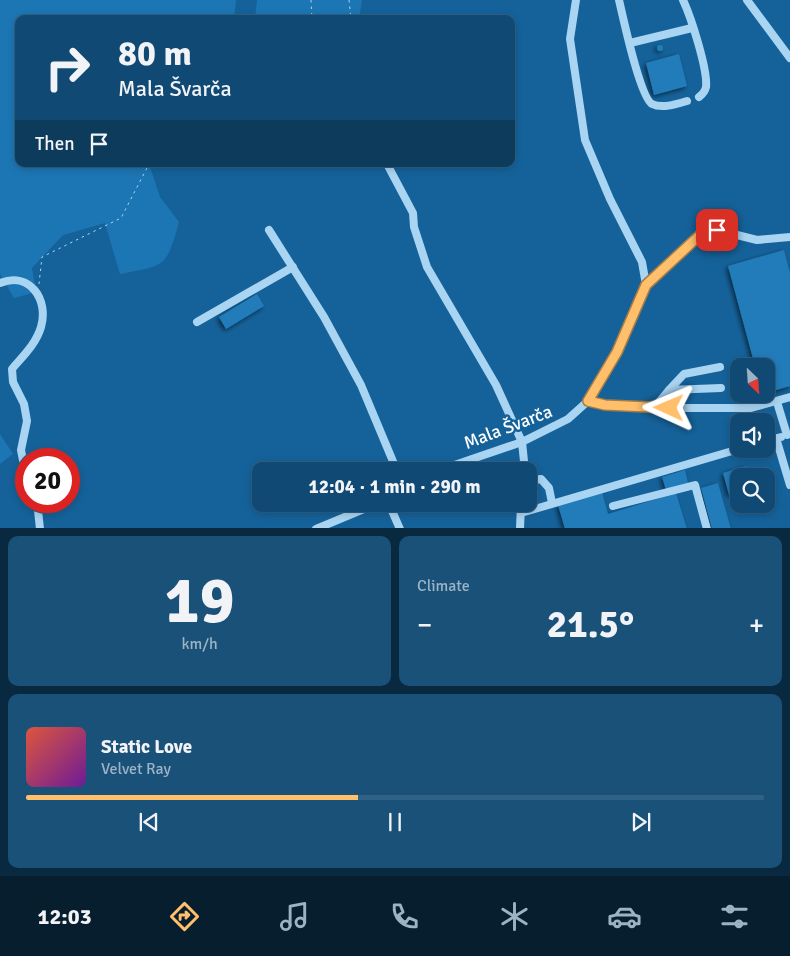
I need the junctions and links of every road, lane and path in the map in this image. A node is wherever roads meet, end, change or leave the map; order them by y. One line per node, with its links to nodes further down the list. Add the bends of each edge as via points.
1 (311, 0): 7 (path)
2 (349, 0): 8 (path)
3 (576, 0): 20 (street, via 570,39 585,140 642,262)
4 (619, 0): 10 (street)
5 (683, 0): 9 (street)
6 (747, 0): 11 (street)
7 (312, 15)
8 (351, 15)
9 (692, 28): 10 (street); 12 (street, via 704,70 706,88)
10 (630, 43): 13 (street, via 647,99 661,106)
11 (790, 58)
12 (700, 97)
13 (687, 101)
14 (146, 167): 21 (path, via 121,218 42,257)
15 (389, 167): 32 (street, via 413,213 414,228 427,267 496,385)
16 (269, 230): 18 (street)
17 (790, 237): 20 (street, Mala Švarča, via 757,240 717,230 701,234)
18 (293, 267): 22 (street); 35 (street, via 360,385)
19 (0, 283): 21 (street, via 20,281)
20 (646, 285): 27 (street, Mala Švarča, via 617,352)
21 (38, 294): 33 (street, via 44,309 42,327 12,369 12,382 24,404 27,421)
22 (198, 322)
23 (720, 367): 25 (street, via 684,374)
24 (721, 388): 25 (street)
25 (669, 390): 29 (street)
26 (790, 398): 28 (street)
27 (588, 401): 29 (street); 32 (street, Mala Švarča, via 568,419)
28 (777, 402): 29 (street, via 751,408); 30 (street)
29 (654, 408)
30 (789, 435): 31 (street)
31 (776, 438): 39 (street)
32 (522, 442): 36 (street, Mala Švarča); 37 (street)
33 (20, 448)
34 (730, 452): 40 (street)
35 (394, 462)
36 (463, 462)
37 (524, 462)
38 (537, 479): 40 (street, via 546,484)
39 (790, 485)
40 (552, 502): 45 (street)
41 (613, 506): 50 (street, via 695,485)
42 (356, 512): 47 (street)
43 (393, 512): 48 (street)
44 (38, 513): 46 (street)
45 (521, 513): 49 (street)
46 (40, 528)
47 (316, 528)
48 (400, 528)
49 (520, 528)
50 (707, 528)

